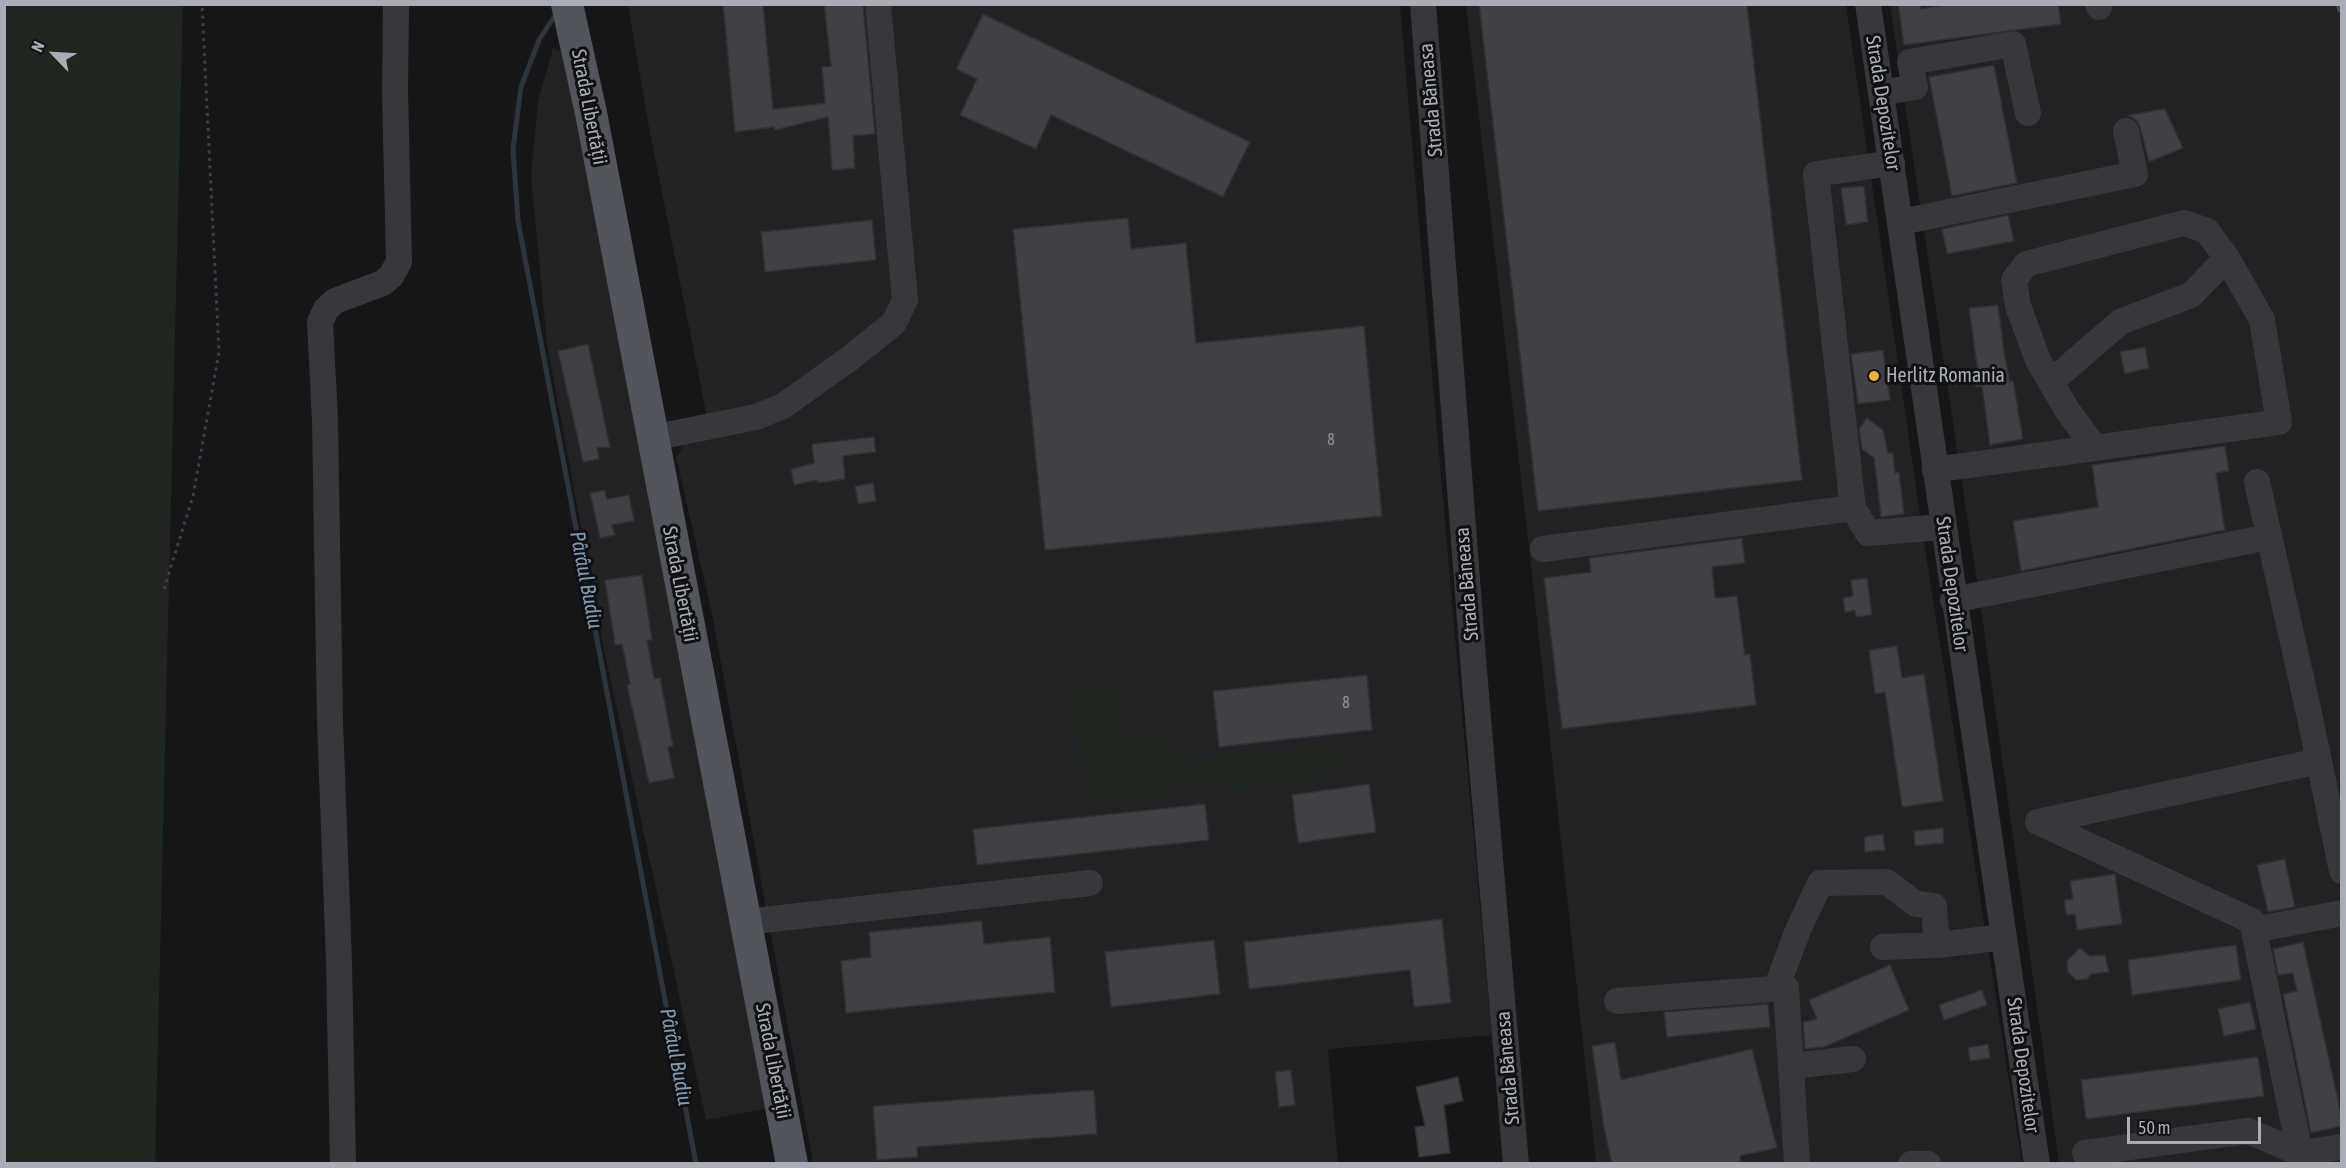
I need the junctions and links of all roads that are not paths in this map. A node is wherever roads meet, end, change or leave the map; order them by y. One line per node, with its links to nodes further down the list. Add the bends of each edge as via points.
1 (396, 4): 38 (street, via 399,262 383,283 335,302 320,322)
2 (567, 4): 13 (main road, Strada Libertății)
3 (878, 4): 13 (street, via 905,300 894,323 783,406 756,417)
4 (1424, 4): 40 (street, Strada Băneasa, via 1471,636)
5 (1868, 4): 6 (street, Strada Depozitelor)
6 (1881, 93): 7 (street, via 1915,87 1910,62 2013,44); 9 (street, Strada Depozitelor)
7 (2028, 113)
8 (2126, 131): 10 (street, via 2135,174)
9 (1892, 163): 10 (street, Strada Depozitelor); 17 (street, via 1815,174)
10 (1901, 222): 15 (street, Strada Depozitelor)
11 (2227, 258): 12 (street, via 2191,295 2120,322); 12 (street, via 2207,231 2184,223 2026,264 2014,280 2018,306 2038,360); 14 (street, via 2262,320 2279,422)
12 (2051, 382): 14 (street)
13 (652, 438): 26 (main road, Strada Libertății)
14 (2095, 448): 15 (street)
15 (1935, 470): 18 (street, Strada Depozitelor)
16 (2257, 482): 19 (street)
17 (1853, 508): 18 (street, via 1868,533); 20 (street)
18 (1943, 527): 21 (street, Strada Depozitelor)
19 (2269, 537): 21 (street); 22 (street)
20 (1543, 549)
21 (1953, 600): 28 (street, Strada Depozitelor)
22 (2319, 761): 23 (street); 27 (street, via 2038,822 2252,921)
23 (2342, 871)
24 (1090, 883): 26 (street)
25 (2342, 913): 27 (street)
26 (746, 922): 39 (main road, Strada Libertății)
27 (2254, 930): 37 (street)
28 (2004, 937): 29 (street); 44 (street, Strada Depozitelor)
29 (1937, 945): 30 (street); 31 (street, via 1934,906 1916,904 1887,882 1820,883)
30 (1884, 947)
31 (1776, 989): 32 (street); 34 (street, via 1786,988)
32 (1617, 1001)
33 (1853, 1059): 34 (street)
34 (1791, 1066): 41 (street)
35 (2342, 1147): 37 (street)
36 (2085, 1153): 37 (street, via 2248,1131)
37 (2300, 1153)
38 (343, 1164)
39 (792, 1164)
40 (1516, 1164)
41 (1797, 1164)
42 (1911, 1164): 43 (street)
43 (1929, 1164)
44 (2037, 1164)

